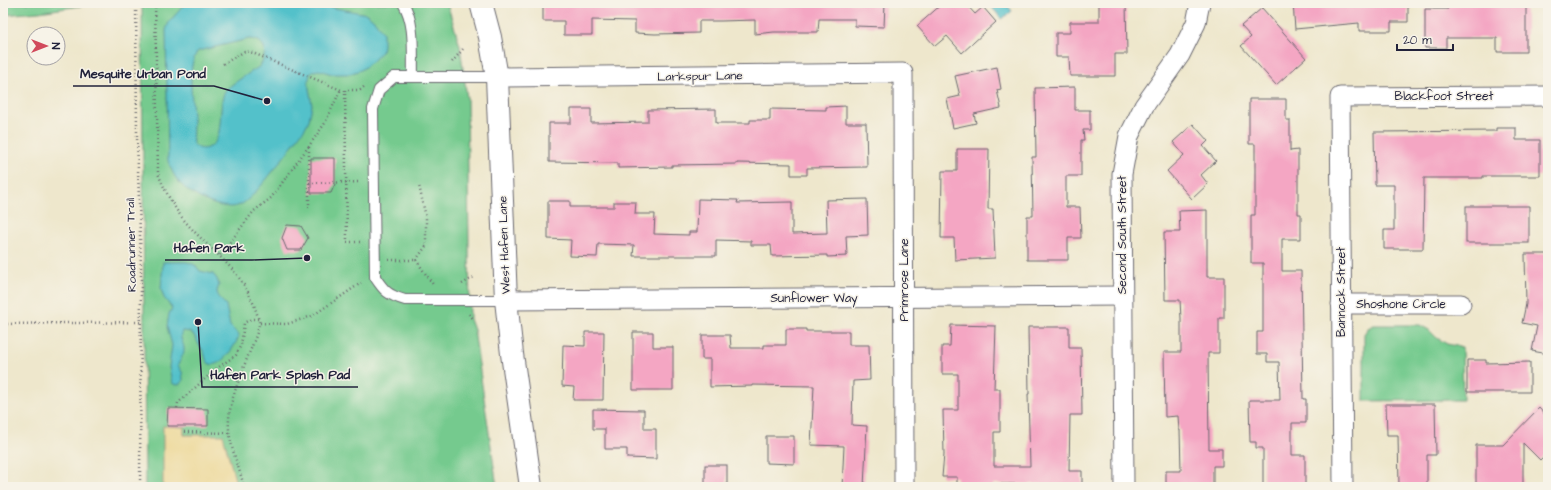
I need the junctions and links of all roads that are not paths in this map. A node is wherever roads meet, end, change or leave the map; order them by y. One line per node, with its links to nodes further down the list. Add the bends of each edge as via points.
1 (403, 3): 5 (lane, via 409,12 412,28)
2 (481, 3): 6 (main road, West Hafen Lane)
3 (1200, 3): 9 (street, Second South Street, via 1196,24 1180,55 1144,106 1130,136 1122,174)
4 (903, 73): 6 (street, Larkspur Lane); 10 (street, Primrose Lane)
5 (413, 77): 6 (lane); 11 (lane, via 394,77 379,90 373,109 375,277 384,290 393,297 405,300)
6 (497, 77): 11 (main road, West Hafen Lane)
7 (1548, 96): 8 (street, Blackfoot Street)
8 (1340, 97): 12 (street, Bannock Street)
9 (1122, 296): 10 (street, Sunflower Way); 16 (street, Second South Street)
10 (904, 297): 11 (street, Sunflower Way); 15 (street, Primrose Lane)
11 (506, 300): 14 (main road, West Hafen Lane)
12 (1341, 304): 13 (street, Shoshone Circle); 17 (street, Bannock Street)
13 (1461, 304)
14 (531, 487)
15 (904, 487)
16 (1124, 487)
17 (1343, 487)

